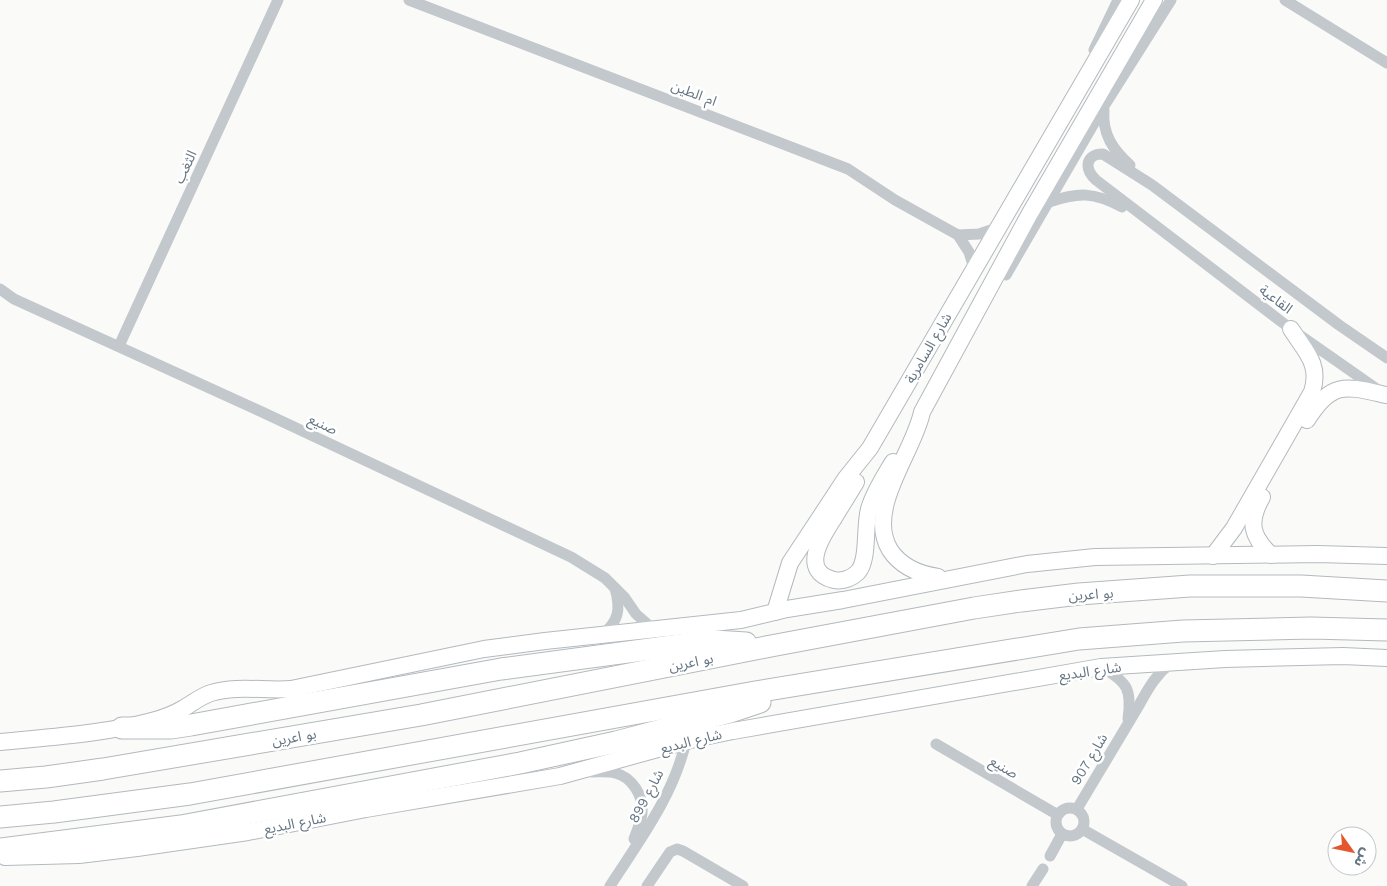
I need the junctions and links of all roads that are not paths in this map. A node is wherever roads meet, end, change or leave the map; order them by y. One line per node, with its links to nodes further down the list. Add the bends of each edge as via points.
1 (278, 0): 21 (street, الثغب)
2 (408, 0): 15 (street, ام الطين, via 848,169)
3 (1118, 0): 9 (street, شارع السامرية, via 1087,65)
4 (1131, 0): 9 (main road, شارع السامرية)
5 (1154, 0): 23 (main road, شارع السامرية, via 1028,215)
6 (1171, 0): 10 (street, شارع السامرية)
7 (1285, 0): 8 (street)
8 (1387, 63)
9 (1082, 83): 14 (main road, شارع السامرية)
10 (1104, 106): 11 (street, القاعية, via 1106,135 1114,149); 12 (street, شارع السامرية)
11 (1152, 185): 13 (street, القاعية, via 1103,154 1094,155 1088,162 1092,176); 22 (street, القاعية)
12 (1049, 202): 13 (street, القاعية, via 1072,195 1092,194); 23 (street, شارع السامرية, via 965,346)
13 (1150, 222): 20 (street, القاعية)
14 (997, 228): 15 (street, via 978,234); 16 (main road, شارع السامرية)
15 (958, 235): 16 (street)
16 (974, 268): 26 (main road, شارع السامرية)
17 (0, 289): 19 (street, صنيع)
18 (0, 296): 19 (street, صنيع)
19 (14, 299): 21 (street, صنيع)
20 (1291, 329): 24 (street, القاعية); 28 (main road, via 1315,369 1312,392 1234,528)
21 (119, 346): 31 (street, صنيع, via 528,536 595,570)
22 (1387, 358)
23 (947, 367): 25 (main road, شارع السامرية)
24 (1387, 395): 27 (main road, via 1344,388 1327,395 1313,411 1254,515 1260,544)
25 (922, 412): 26 (main road, via 872,501 861,567 850,578 834,580 819,570 815,553 859,477); 30 (main road, شارع السامرية, via 890,491 883,525 888,546 902,564 913,571)
26 (870, 448): 33 (main road, شارع السامرية, via 846,478 790,563)
27 (1271, 555): 28 (main road); 29 (main road)
28 (1213, 556): 30 (main road, via 1095,558 1027,564)
29 (1387, 556)
30 (948, 578): 33 (main road)
31 (615, 587): 34 (street, صنيع, via 636,614); 36 (street, via 619,600 618,614)
32 (1387, 591): 37 (highway, بو اعرين, via 1238,585 1079,594 974,608)
33 (775, 612): 34 (main road, via 741,620)
34 (653, 629): 36 (main road)
35 (1387, 630): 41 (highway, via 1311,628 1131,634 1079,639)
36 (600, 636): 43 (main road, via 484,649 291,689 219,691 171,715)
37 (771, 646): 43 (highway, via 714,641 695,643 500,669 171,728); 48 (highway, بو اعرين, via 421,715 94,770)
38 (1387, 658): 39 (main road, شارع البديع, via 1343,656)
39 (1172, 662): 40 (main road, شارع البديع); 42 (street, شارع 907, via 1153,679)
40 (1102, 667): 42 (street, شارع 907, via 1121,680 1128,690); 44 (main road, شارع البديع)
41 (796, 685): 51 (highway, via 190,794); 54 (highway, via 774,697 730,712 529,761 181,826)
42 (1128, 724): 49 (street, شارع 907)
43 (122, 728): 45 (main road)
44 (686, 741): 47 (main road, شارع البديع); 57 (street, شارع 899, via 669,790)
45 (0, 742)
46 (936, 744): 50 (street, صنيع)
47 (573, 773): 56 (main road, شارع البديع, via 248,832 79,855); 57 (street, شارع 899, via 618,773 637,789 642,811)
48 (0, 781)
49 (1076, 809): 50 (street, via 1066,809); 52 (street, via 1084,820)
50 (1058, 815): 53 (street, via 1056,826)
51 (0, 817)
52 (1082, 829): 53 (street, via 1073,836); 63 (street)
53 (1062, 834): 55 (street)
54 (0, 849)
55 (1050, 856)
56 (0, 857)
57 (625, 862): 59 (street, شارع 899)
58 (1043, 869): 62 (street)
59 (610, 886)
60 (647, 886): 61 (street, via 670,852 677,849)
61 (743, 886)
62 (1032, 886)
63 (1182, 886)

